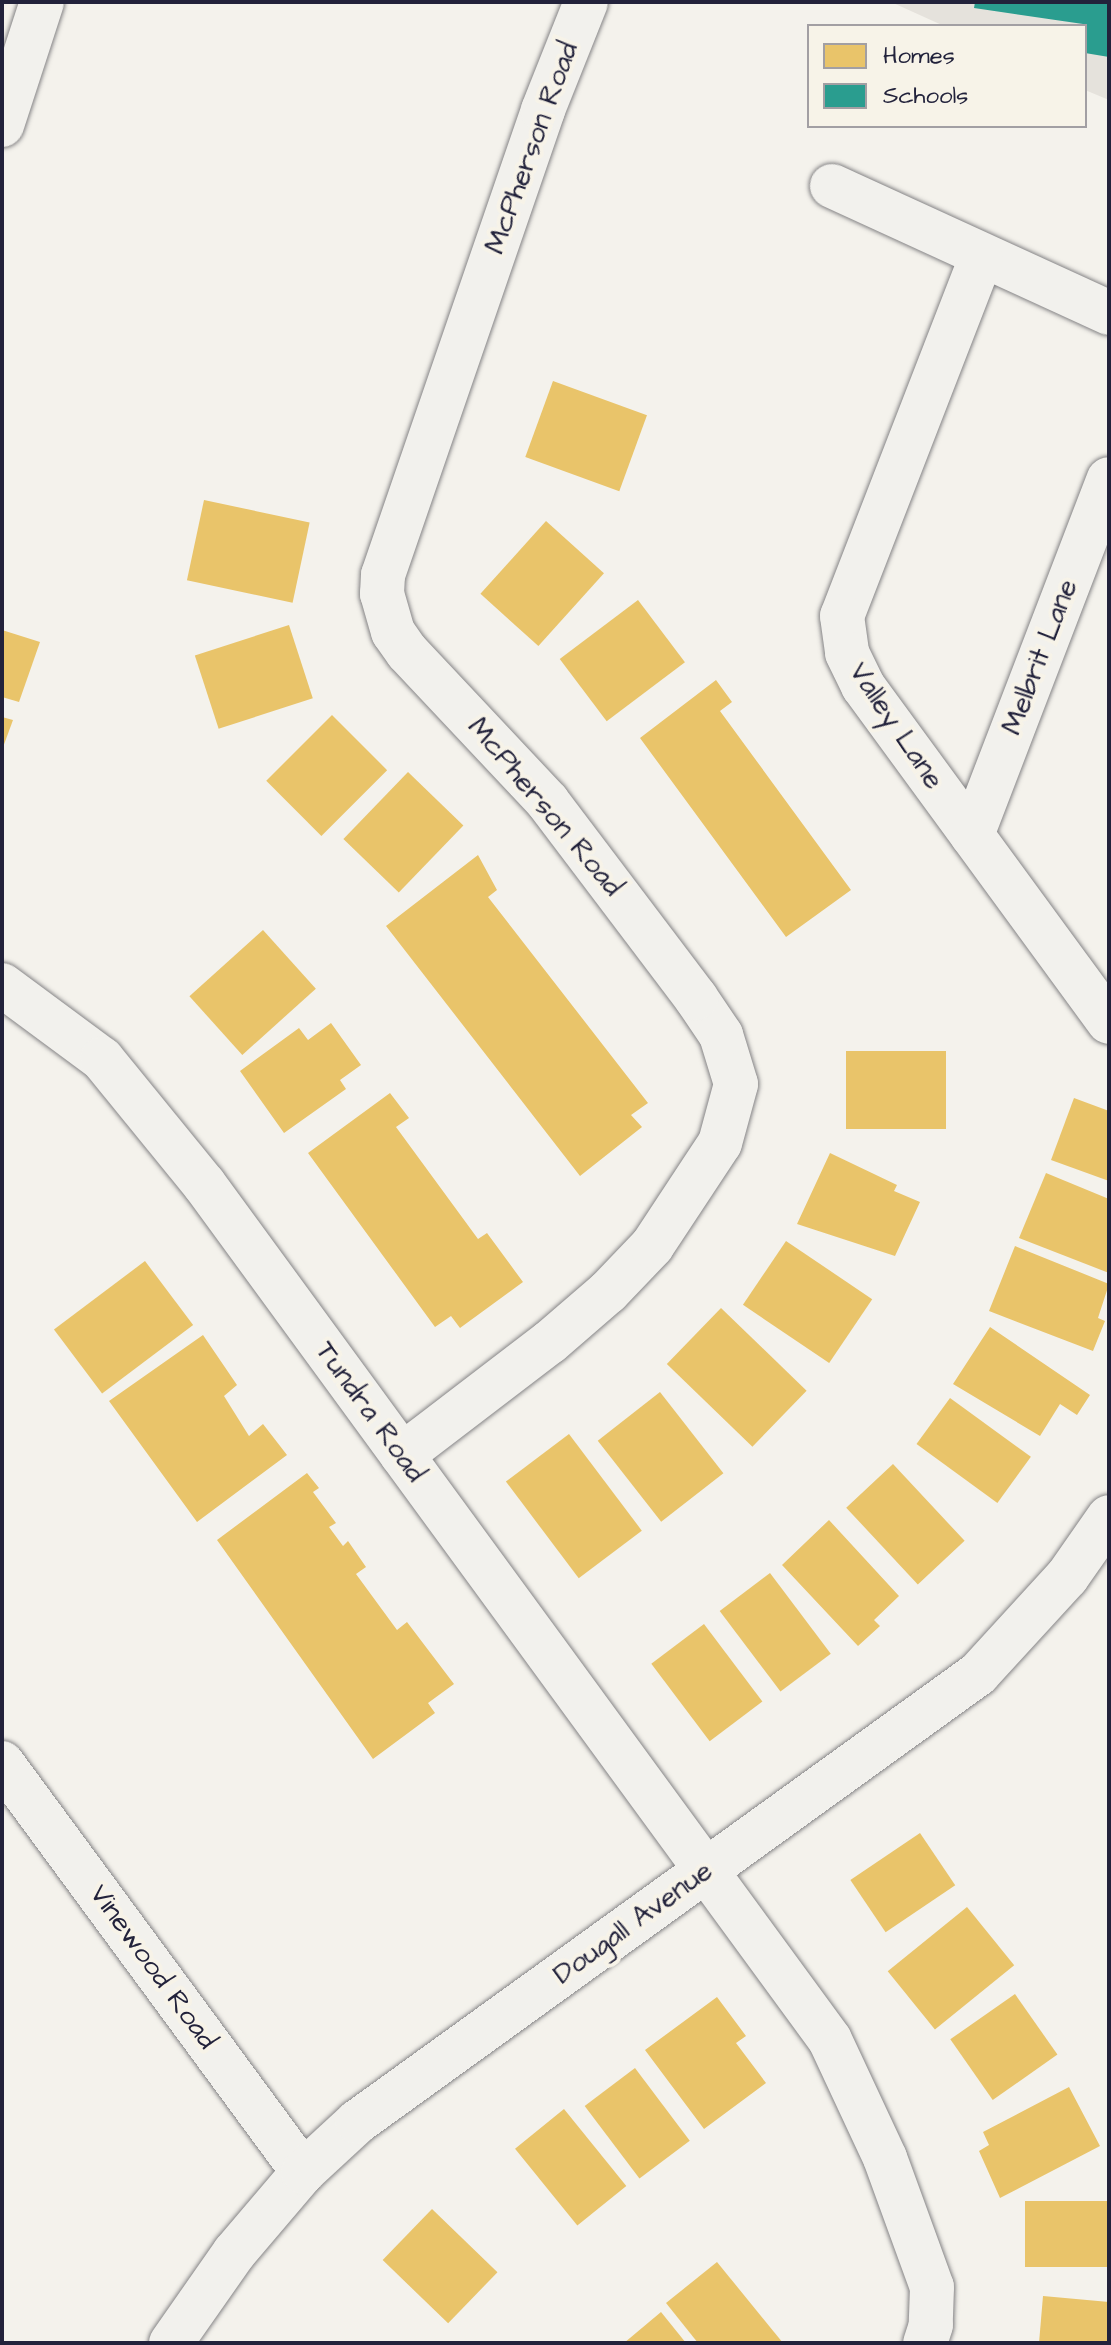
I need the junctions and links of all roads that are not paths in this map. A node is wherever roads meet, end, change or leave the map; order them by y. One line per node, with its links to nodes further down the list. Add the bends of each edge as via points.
1 (42, 2): 3 (street)
2 (586, 2): 11 (street, McPherson Road, via 383,575 382,594 393,632 407,652 548,802 696,998 721,1035 736,1084 720,1143 652,1246 550,1342)
3 (2, 125)
4 (832, 186): 5 (street)
5 (981, 258): 6 (street); 8 (street, Valley Lane, via 842,616 847,653 863,686)
6 (1109, 313)
7 (1109, 479): 8 (street, Melbrit Lane)
8 (972, 835): 10 (street, Valley Lane)
9 (2, 985): 11 (street, Tundra Road, via 102,1059 134,1096)
10 (1109, 1022)
11 (402, 1455): 14 (street, Tundra Road)
12 (1109, 1517): 14 (street, Dougall Avenue, via 1067,1577 978,1674)
13 (2, 1763): 15 (street, Vinewood Road)
14 (707, 1869): 15 (street, Dougall Avenue, via 357,2122); 17 (street, Tundra Road, via 830,2040 857,2090 932,2287)
15 (303, 2172): 16 (street, Dougall Avenue, via 200,2297)
16 (171, 2343)
17 (925, 2343)

